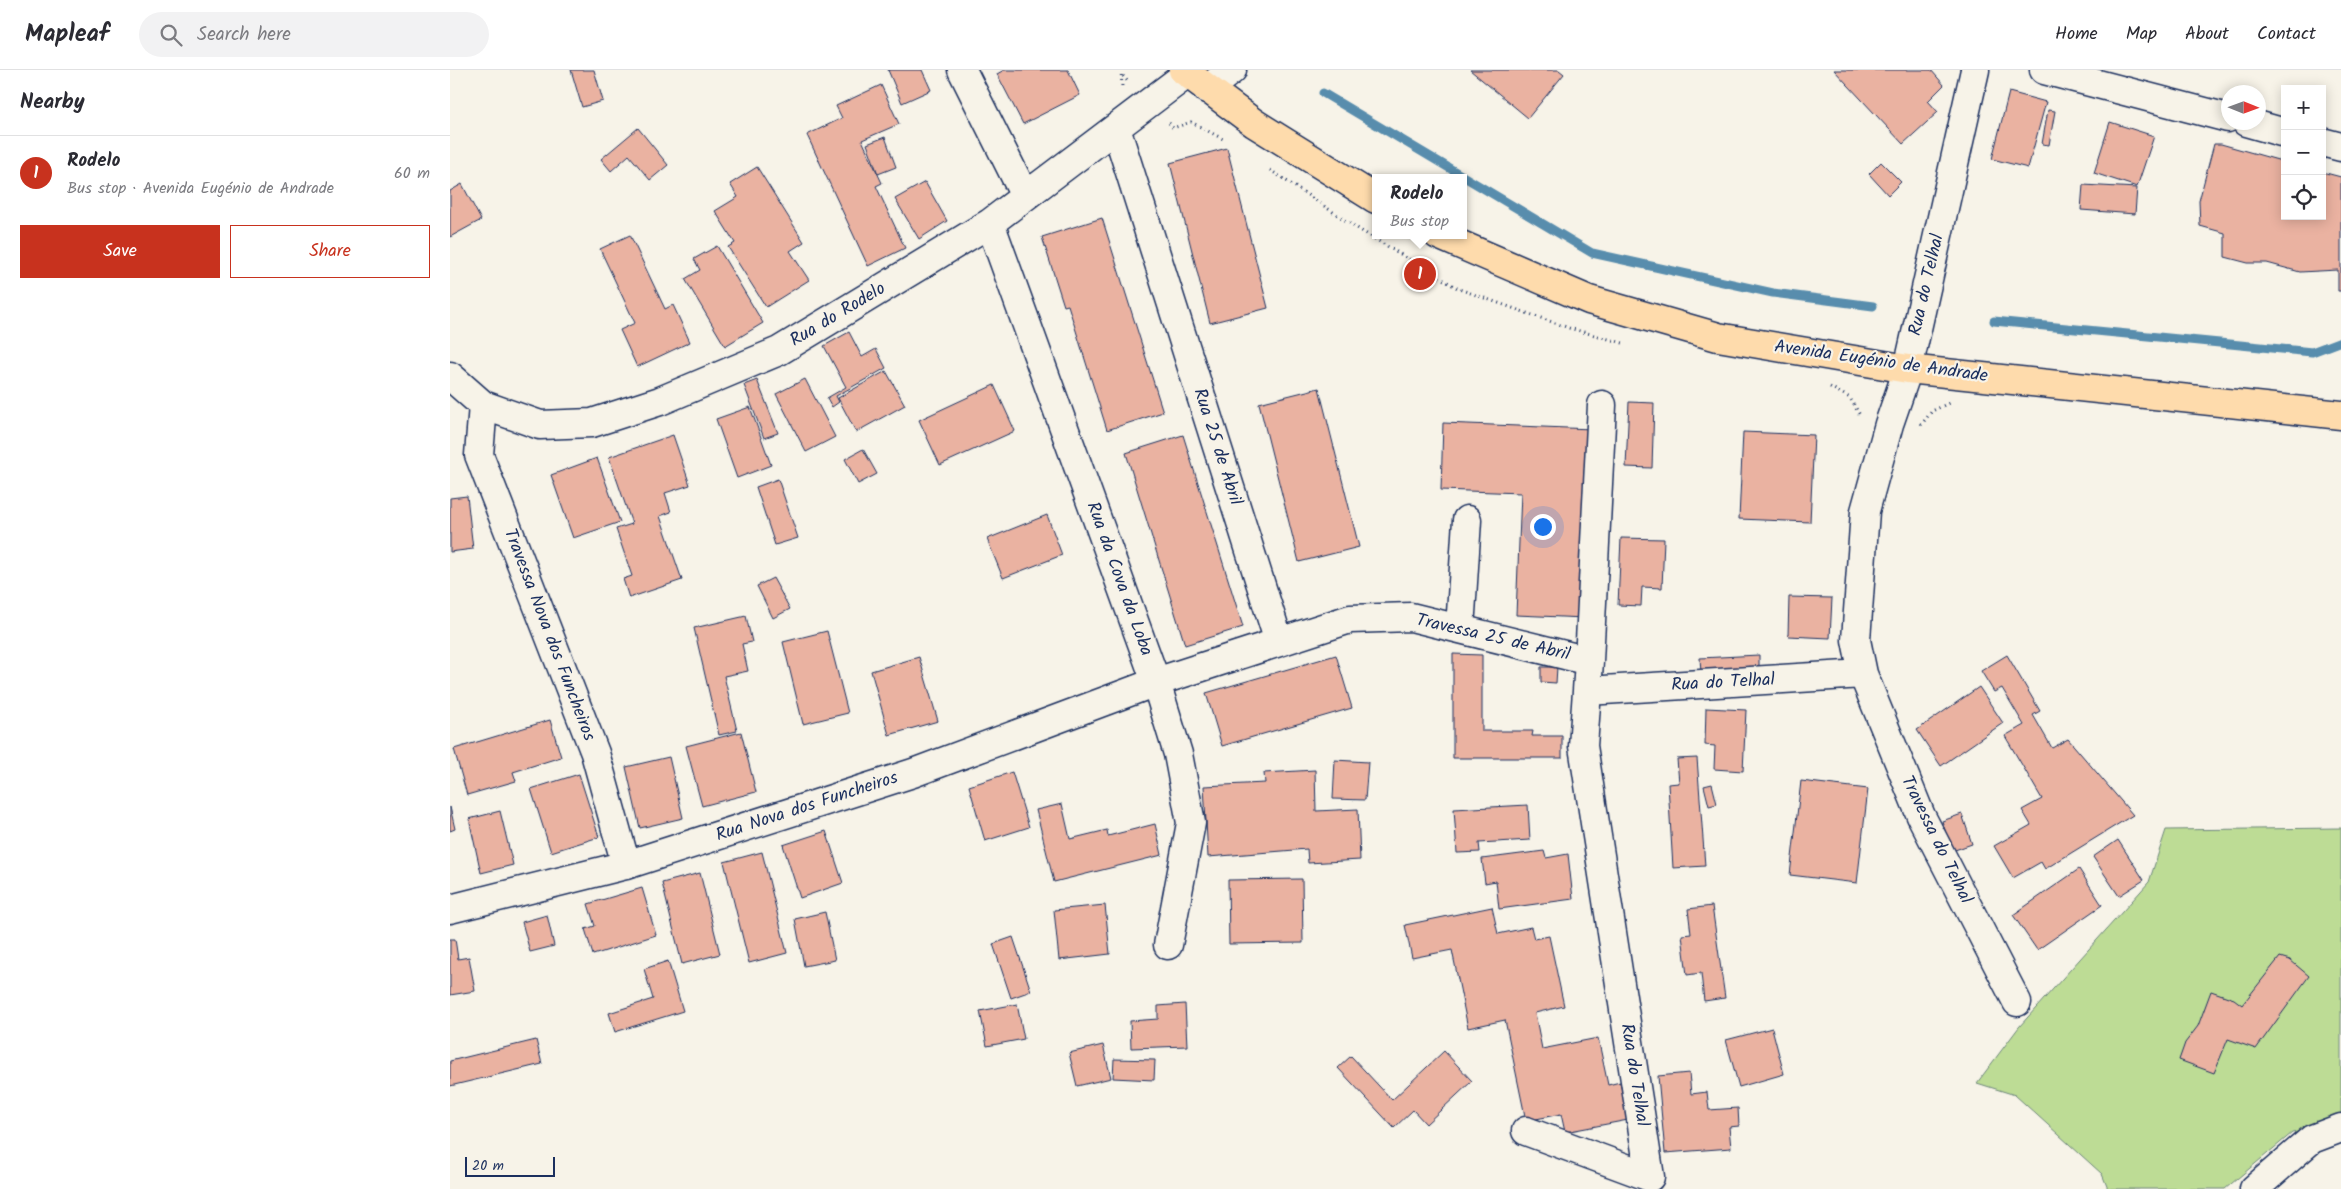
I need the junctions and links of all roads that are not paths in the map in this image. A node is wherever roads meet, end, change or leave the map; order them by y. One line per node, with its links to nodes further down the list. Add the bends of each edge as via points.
1 (962, 70): 12 (street)
2 (1232, 70): 5 (street, Rua do Rodelo)
3 (1975, 70): 16 (street, Rua do Telhal)
4 (2044, 70): 6 (street)
5 (1192, 78): 7 (street, Rua do Rodelo); 13 (main road, via 1254,123)
6 (2221, 116)
7 (1116, 128): 12 (street, Rua do Rodelo); 23 (street, Rua 25 de Abril)
8 (2266, 128): 9 (street)
9 (2281, 132)
10 (2326, 143): 11 (street)
11 (2341, 147)
12 (1025, 196): 14 (street, Rua do Rodelo)
13 (1372, 197)
14 (990, 223): 18 (street, Rua do Rodelo, via 779,351 660,401 592,423 540,425); 26 (street, Rua da Cova da Loba)
15 (1447, 239): 16 (main road, Avenida Eugénio de Andrade, via 1589,300 1718,337)
16 (1908, 369): 20 (main road, Avenida Eugénio de Andrade); 25 (street, Rua do Telhal, via 1865,510 1856,640)
17 (450, 376): 18 (street, Rua do Rodelo)
18 (483, 405): 28 (street, Travessa Nova dos Funcheiros, via 480,455 595,753)
19 (1602, 405): 24 (street)
20 (2341, 415)
21 (1467, 520): 22 (street)
22 (1460, 629): 23 (street, Travessa 25 de Abril, via 1411,618 1350,619); 24 (street, Travessa 25 de Abril)
23 (1279, 642): 26 (street)
24 (1589, 661): 27 (street, Travessa 25 de Abril)
25 (1863, 674): 27 (street, Rua do Telhal); 31 (street, Travessa do Telhal, via 1921,816)
26 (1156, 682): 28 (street, Rua Nova dos Funcheiros, via 913,773); 30 (street, Rua da Cova da Loba, via 1178,754 1191,823)
27 (1586, 691): 33 (street, Rua do Telhal, via 1583,746 1650,1177)
28 (626, 865): 29 (street, Rua Nova dos Funcheiros)
29 (450, 909)
30 (1168, 945)
31 (2017, 1002)
32 (2341, 1128): 34 (street, via 2312,1139)
33 (1526, 1131)
34 (2254, 1189)

